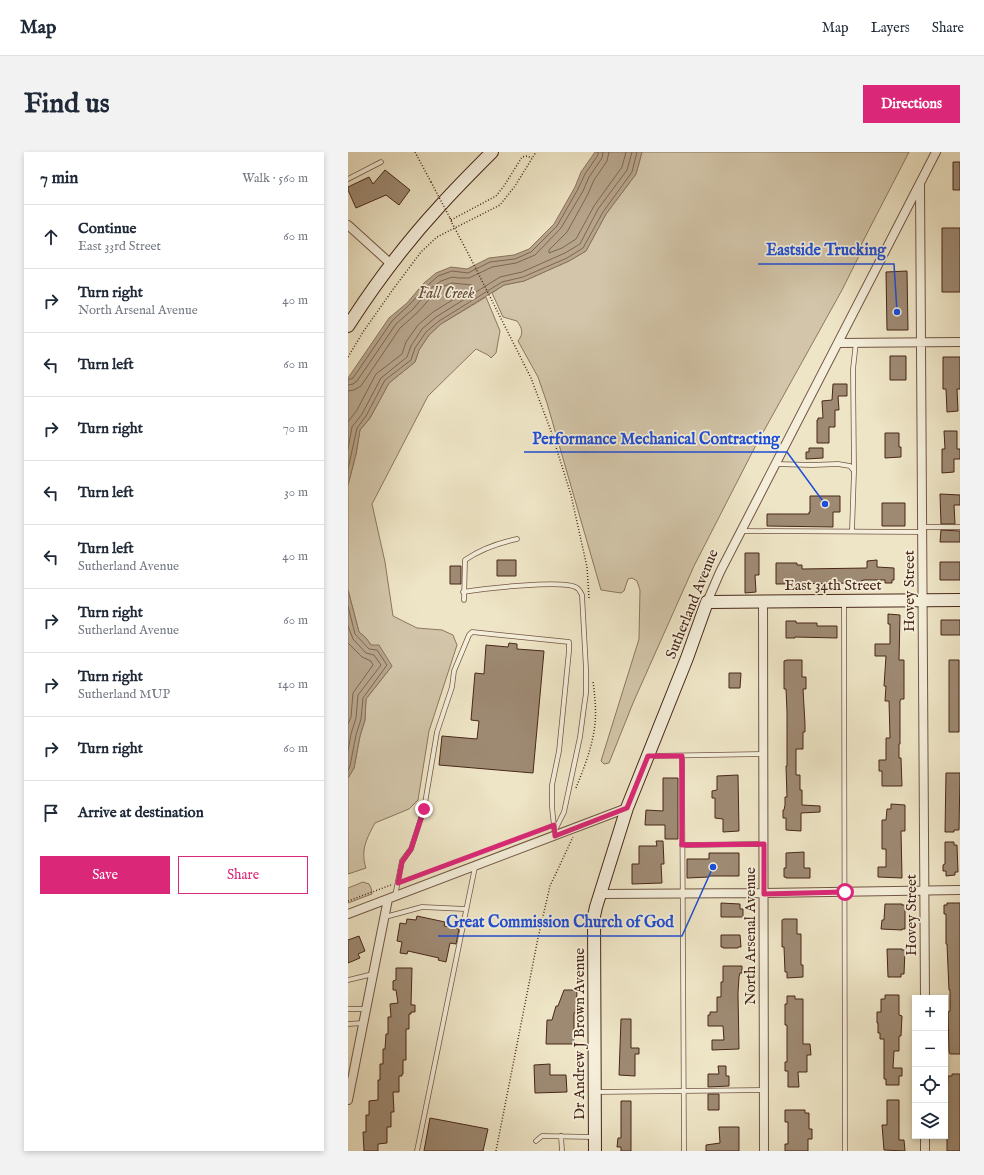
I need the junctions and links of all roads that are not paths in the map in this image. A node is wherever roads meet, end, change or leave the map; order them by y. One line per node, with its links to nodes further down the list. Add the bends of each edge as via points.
1 (492, 152): 7 (main road, via 440,205)
2 (936, 152): 5 (street, Sutherland Avenue)
3 (381, 162): 4 (lane)
4 (348, 178)
5 (920, 183): 9 (street, Hovey Street); 10 (street, Sutherland Avenue)
6 (348, 225): 7 (street)
7 (391, 264): 8 (main road)
8 (348, 326)
9 (921, 341): 11 (street); 12 (street); 16 (street, Hovey Street)
10 (838, 342): 11 (street); 13 (street, Sutherland Avenue)
11 (856, 342): 14 (lane, via 853,357)
12 (960, 342)
13 (776, 464): 14 (lane, via 844,464); 17 (street, Sutherland Avenue)
14 (854, 471): 18 (lane)
15 (960, 527): 16 (lane)
16 (923, 529): 18 (lane); 24 (street, Hovey Street)
17 (742, 531): 18 (lane); 25 (street, Sutherland Avenue)
18 (852, 531)
19 (517, 539): 20 (lane, via 477,552 465,560)
20 (463, 592): 21 (lane); 31 (lane, via 553,584 578,588 582,595 586,692 580,737 564,812)
21 (464, 600)
22 (960, 600): 24 (main road, East 34th Street)
23 (844, 601): 24 (main road, East 34th Street); 26 (main road, East 34th Street); 37 (lane)
24 (923, 601): 35 (street, Hovey Street)
25 (707, 602): 26 (main road, East 34th Street); 28 (main road, Sutherland Avenue)
26 (763, 602): 27 (street, North Arsenal Avenue)
27 (763, 754): 29 (lane); 32 (street, North Arsenal Avenue)
28 (648, 756): 29 (lane); 30 (main road, Sutherland Avenue)
29 (682, 756): 33 (lane)
30 (627, 808): 31 (street); 38 (main road, Dr Andrew J Brown Avenue)
31 (555, 833): 34 (street); 41 (lane, via 552,785 559,751 569,642 472,632 454,671 452,687 437,732 424,809 411,849 402,862)
32 (764, 844): 33 (lane); 40 (street, North Arsenal Avenue)
33 (682, 845): 39 (lane)
34 (475, 866): 41 (street); 42 (lane)
35 (925, 890): 36 (street); 37 (street); 47 (street, Hovey Street)
36 (960, 890)
37 (845, 892): 40 (street); 65 (lane)
38 (600, 894): 39 (street); 54 (main road, Dr Andrew J Brown Avenue, via 594,916)
39 (682, 894): 40 (street); 53 (lane)
40 (764, 894): 52 (street, North Arsenal Avenue)
41 (392, 898): 43 (street); 44 (street)
42 (466, 909): 44 (lane, via 422,907); 60 (lane)
43 (348, 914)
44 (384, 918): 45 (street)
45 (373, 974): 46 (lane); 49 (street)
46 (348, 980)
47 (925, 995)
48 (348, 1009): 49 (lane)
49 (366, 1009): 51 (street)
50 (348, 1024): 51 (lane)
51 (363, 1024): 55 (street)
52 (764, 1090): 53 (lane); 64 (street, North Arsenal Avenue)
53 (684, 1091): 54 (lane); 63 (lane)
54 (595, 1092): 57 (main road, Dr Andrew J Brown Avenue)
55 (348, 1098)
56 (561, 1136): 57 (lane); 59 (lane, via 542,1136); 61 (lane)
57 (595, 1137): 62 (main road, Dr Andrew J Brown Avenue)
58 (925, 1139): 66 (street)
59 (536, 1141)
60 (417, 1151)
61 (562, 1151)
62 (595, 1151)
63 (684, 1151)
64 (764, 1151)
65 (845, 1151)
66 (925, 1151)

